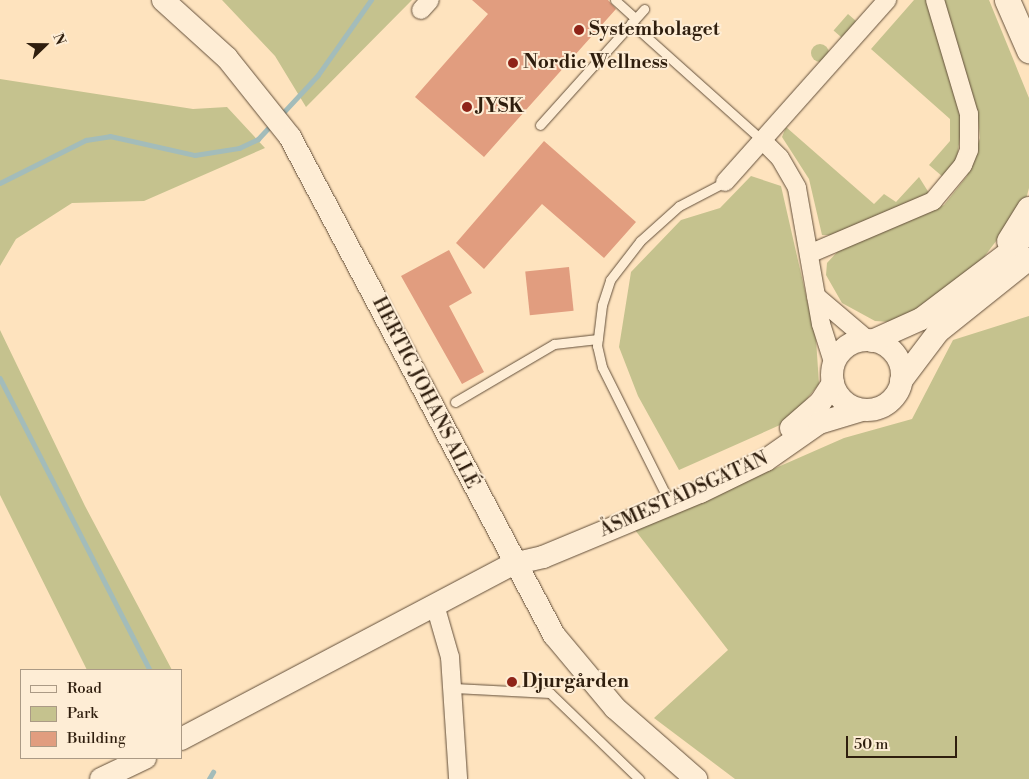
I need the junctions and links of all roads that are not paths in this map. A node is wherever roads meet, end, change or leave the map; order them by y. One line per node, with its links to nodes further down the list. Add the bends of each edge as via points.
1 (163, 0): 27 (street, HERTIG JOHANS ALLÉ, via 263,98 290,137)
2 (615, 0): 7 (lane)
3 (887, 0): 10 (street)
4 (935, 0): 14 (street, via 969,114 968,150 963,165 933,201)
5 (1007, 0): 8 (main road)
6 (644, 9): 7 (lane)
7 (633, 21): 9 (lane); 10 (lane)
8 (1029, 51)
9 (540, 125)
10 (762, 140): 11 (street); 14 (street, via 780,158 797,188)
11 (725, 182): 20 (lane, via 679,206 634,248 610,280)
12 (1029, 208): 17 (street)
13 (1029, 232): 17 (street)
14 (809, 254): 19 (street)
15 (1029, 259): 18 (street)
16 (1029, 269): 18 (street)
17 (981, 272): 21 (street, via 910,327)
18 (1007, 278): 23 (street, via 938,332)
19 (816, 296): 21 (street); 22 (street)
20 (598, 339): 24 (lane, via 554,344); 26 (lane, via 611,391)
21 (871, 341): 22 (street, via 849,346); 23 (street, via 895,355)
22 (834, 374): 25 (street, via 844,401); 26 (street, ÅSMESTADSGATAN, via 820,402 779,436)
23 (901, 381): 25 (street, via 885,405)
24 (455, 402)
25 (862, 410): 26 (street, ÅSMESTADSGATAN, via 827,419 766,460)
26 (668, 498): 27 (street, ÅSMESTADSGATAN, via 544,557)
27 (520, 561): 28 (street, ÅSMESTADSGATAN); 35 (street, HERTIG JOHANS ALLÉ, via 572,659 615,708)
28 (435, 605): 29 (street); 30 (street, ÅSMESTADSGATAN)
29 (454, 688): 33 (street); 34 (lane, via 550,693)
30 (182, 738)
31 (144, 759): 32 (street)
32 (101, 779)
33 (458, 779)
34 (639, 779)
35 (696, 779)

